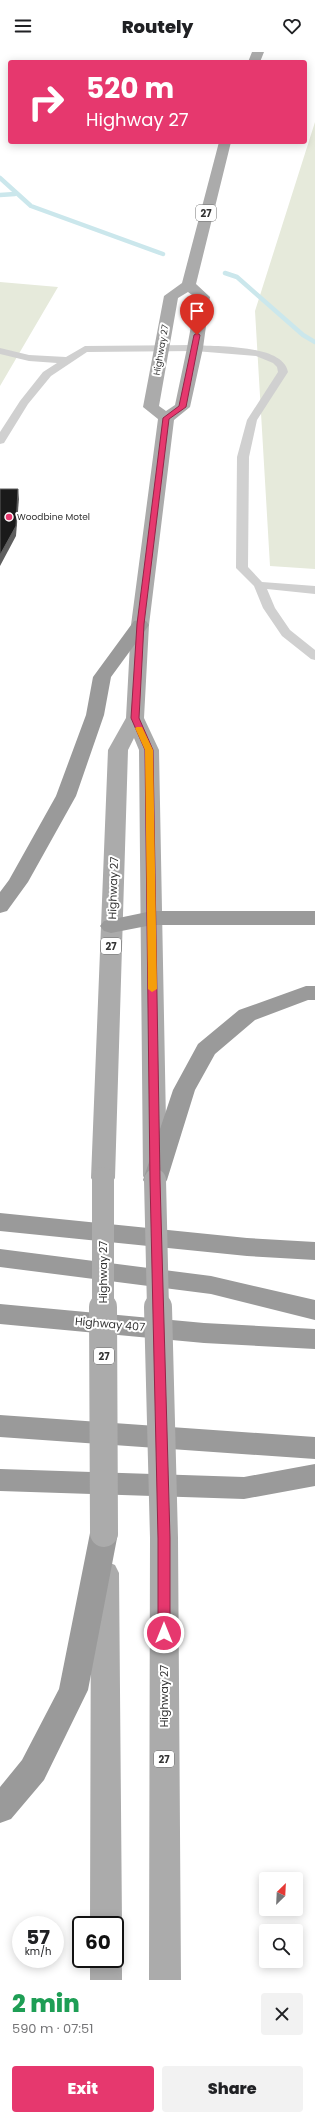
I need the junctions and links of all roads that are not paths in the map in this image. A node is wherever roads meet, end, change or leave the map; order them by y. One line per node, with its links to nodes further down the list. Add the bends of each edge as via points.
1 (224, 144): 2 (main road, 27)
2 (189, 285): 3 (main road, Highway 27, via 171,296); 4 (main road, via 202,297)
3 (162, 348): 4 (lane); 7 (lane, via 85,349); 9 (main road, Highway 27, via 151,407)
4 (195, 348): 9 (main road, via 182,407); 11 (lane, via 258,353 278,361 282,366 283,372 252,420 243,458 242,568)
5 (0, 352): 6 (lane)
6 (29, 358): 7 (lane); 8 (lane)
7 (67, 360): 10 (lane, via 47,374 24,403)
8 (0, 362)
9 (166, 418): 13 (main road, Highway 27 / 27)
10 (0, 441)
11 (259, 585): 12 (lane); 14 (lane, via 269,608 286,633)
12 (315, 590)
13 (140, 624): 15 (main road, Highway 27 / 27); 16 (highway, via 102,677 95,715 66,796 18,882)
14 (315, 656)
15 (135, 718): 17 (main road, Highway 27 / 27, via 149,750); 19 (main road, Highway 27 / 27, via 118,750)
16 (0, 906)
17 (152, 918): 18 (highway); 19 (highway); 21 (main road, Highway 27 / 27)
18 (315, 918)
19 (111, 926): 32 (main road, Highway 27 / 27, bridge, via 103,1178)
20 (315, 993): 21 (highway, via 306,993 247,1015 206,1049 184,1090)
21 (155, 1180): 37 (main road, Highway 27 / 27, bridge, via 164,1538)
22 (0, 1222): 23 (highway, via 248,1247)
23 (315, 1251)
24 (0, 1258): 25 (highway, via 211,1285)
25 (315, 1310)
26 (0, 1314): 27 (highway, Highway 407, via 204,1333)
27 (315, 1339)
28 (0, 1426): 29 (highway)
29 (315, 1448)
30 (315, 1475): 31 (highway, via 244,1488)
31 (0, 1480)
32 (104, 1533): 33 (highway, via 73,1690 33,1770); 34 (main road, Highway 27 / 27)
33 (0, 1809)
34 (106, 1916)
35 (106, 1968): 36 (main road)
36 (106, 1980)
37 (164, 1980)

